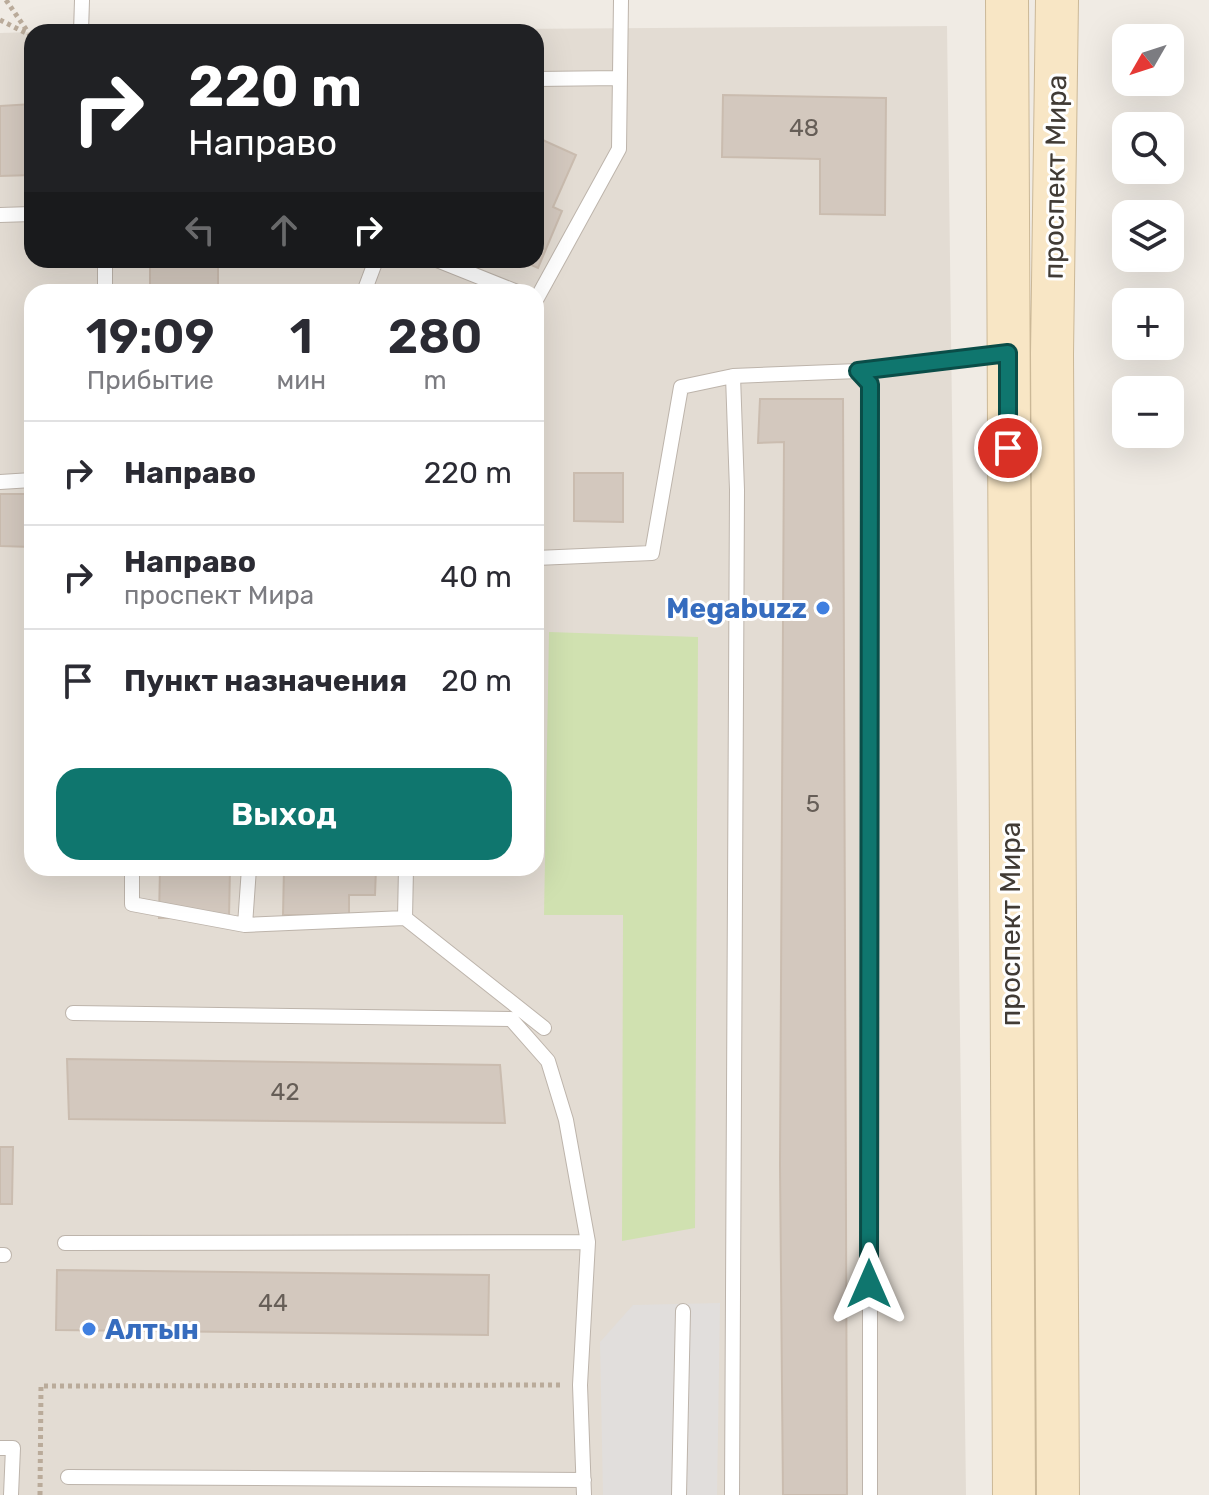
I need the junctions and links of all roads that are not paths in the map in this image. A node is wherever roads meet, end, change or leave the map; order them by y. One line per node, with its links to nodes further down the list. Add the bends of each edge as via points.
1 (82, 0): 5 (lane)
2 (621, 0): 6 (lane)
3 (1007, 0): 13 (main road, проспект Мира)
4 (1057, 0): 14 (main road, проспект Мира)
5 (81, 24)
6 (620, 78): 7 (lane); 12 (lane, via 619,149)
7 (544, 79)
8 (24, 214): 9 (lane)
9 (0, 215)
10 (457, 268): 11 (lane)
11 (497, 284)
12 (544, 285)
13 (1008, 353): 14 (main road); 15 (lane); 37 (main road, проспект Мира)
14 (1052, 354): 38 (main road, проспект Мира)
15 (858, 371): 16 (lane); 36 (lane, via 870,384)
16 (733, 376): 19 (lane, via 681,387 652,553); 35 (lane, via 737,490)
17 (24, 480): 18 (lane)
18 (0, 482)
19 (544, 558)
20 (132, 876): 24 (lane, via 132,904)
21 (248, 876): 24 (lane)
22 (406, 876): 23 (lane)
23 (405, 918): 24 (lane); 26 (lane)
24 (245, 925)
25 (73, 1013): 27 (lane, via 511,1019 548,1061 566,1120)
26 (544, 1028)
27 (588, 1242): 28 (lane); 32 (lane, via 580,1385)
28 (65, 1243)
29 (683, 1311): 34 (lane)
30 (0, 1448): 33 (lane, via 13,1448)
31 (68, 1477): 32 (lane)
32 (584, 1488)
33 (11, 1495)
34 (679, 1495)
35 (732, 1495)
36 (870, 1495)
37 (1014, 1495)
38 (1058, 1495)

